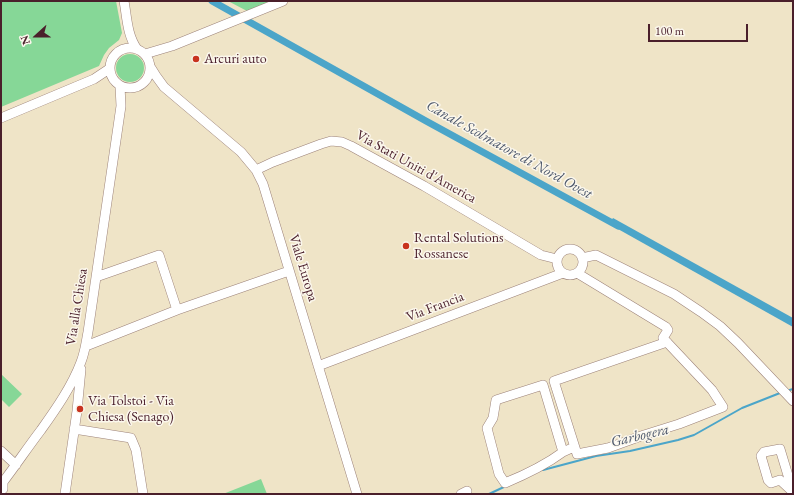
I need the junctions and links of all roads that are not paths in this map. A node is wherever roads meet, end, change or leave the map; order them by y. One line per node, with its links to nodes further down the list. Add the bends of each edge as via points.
1 (124, 1): 3 (street)
2 (283, 1): 4 (street)
3 (129, 33): 5 (street); 6 (street)
4 (172, 46): 6 (street); 7 (street, via 154,60)
5 (123, 49): 6 (street); 8 (street, via 114,56)
6 (141, 51): 7 (street, via 148,58)
7 (151, 67): 11 (street, via 148,79); 12 (street, Viale Europa)
8 (110, 68): 9 (street); 10 (street)
9 (94, 79): 10 (street, via 103,78); 15 (street)
10 (117, 83): 13 (street); 14 (street, Via alla Chiesa)
11 (144, 83): 12 (street, Viale Europa); 13 (street)
12 (164, 87): 16 (street, Viale Europa, via 241,152)
13 (131, 88): 14 (street, Via alla Chiesa)
14 (121, 106): 22 (street, Via alla Chiesa)
15 (1, 118)
16 (256, 170): 18 (street, Via Stati Uniti d'America, via 321,144 331,141 342,142 541,254); 19 (street, Viale Europa)
17 (582, 258): 18 (street, via 577,251 569,249 562,252); 21 (street, via 582,266); 28 (street, via 596,256 674,294 701,312 729,334)
18 (557, 259): 20 (street)
19 (289, 271): 23 (street); 27 (street, Viale Europa)
20 (562, 273): 21 (street); 27 (street, Via Francia)
21 (577, 273): 24 (street, via 667,329 663,338)
22 (96, 277): 23 (street, via 159,255); 25 (street, Via alla Chiesa)
23 (177, 310): 25 (street)
24 (667, 342): 32 (street, via 554,381); 32 (street, via 712,390 723,407 608,448 576,454)
25 (86, 346): 26 (street, Via alla Chiesa)
26 (81, 362): 29 (street, Via alla Chiesa); 30 (street)
27 (318, 366): 40 (street, Viale Europa)
28 (791, 398)
29 (62, 400): 30 (street, via 70,402); 35 (street, Via alla Chiesa)
30 (77, 411): 31 (street)
31 (74, 429): 38 (street); 39 (street, via 131,438 136,450)
32 (574, 447): 34 (street)
33 (1, 451): 35 (street)
34 (563, 452): 34 (street, via 543,385 496,400 493,418 487,428 499,474 505,483 549,462)
35 (16, 465): 36 (street, Via alla Chiesa, via 3,482)
36 (3, 491)
37 (793, 492): 37 (street, via 780,449 764,452 761,456 768,480 771,483 780,480)
38 (65, 494)
39 (143, 494)
40 (357, 494)

